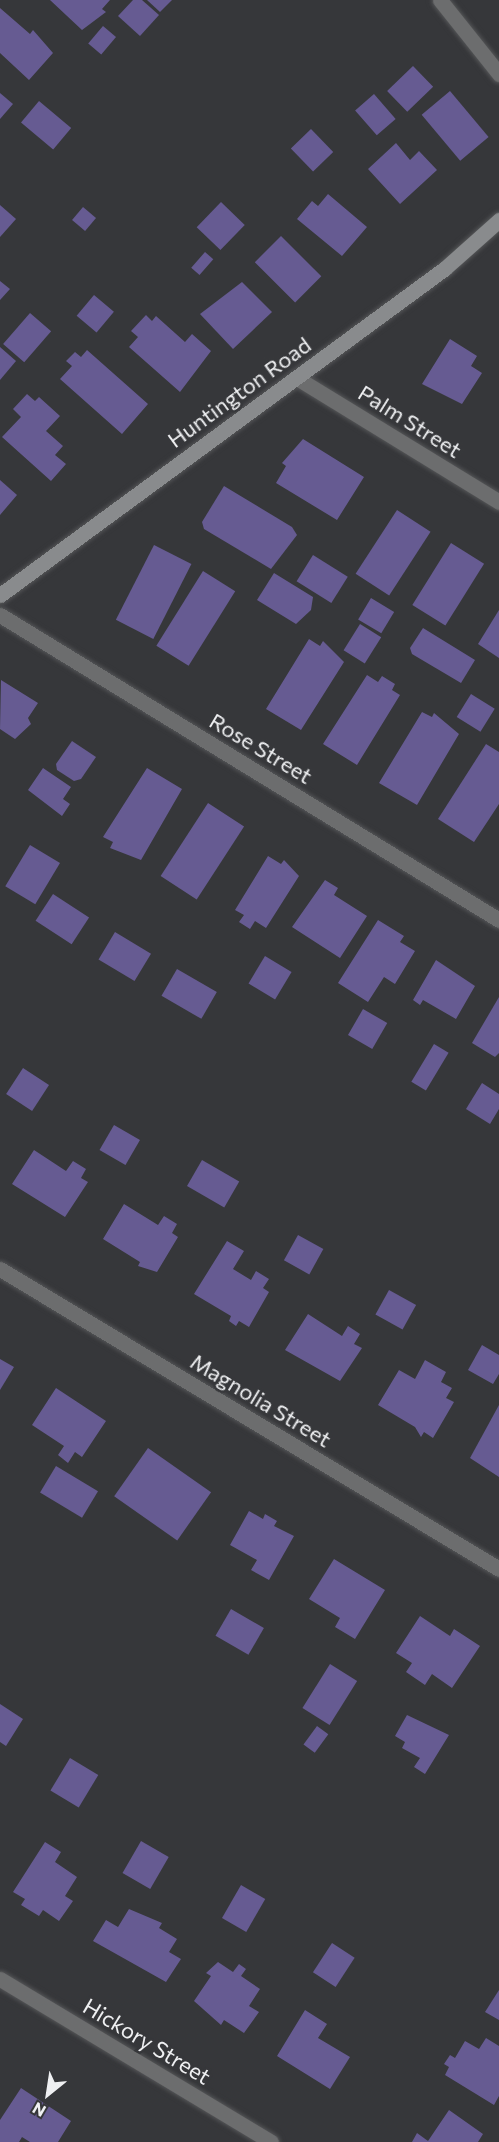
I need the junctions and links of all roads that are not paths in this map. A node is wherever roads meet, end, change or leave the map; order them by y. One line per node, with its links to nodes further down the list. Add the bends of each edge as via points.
1 (440, 0): 2 (street)
2 (499, 74)
3 (499, 220): 4 (main road, Huntington Road, via 444,269)
4 (297, 378): 5 (street, Palm Street); 6 (main road, Huntington Road)
5 (499, 502)
6 (0, 595)
7 (0, 615): 8 (street, Rose Street)
8 (499, 920)
9 (0, 1269): 10 (street, Magnolia Street)
10 (499, 1569)
11 (0, 1979): 12 (street, Hickory Street)
12 (271, 2142)

